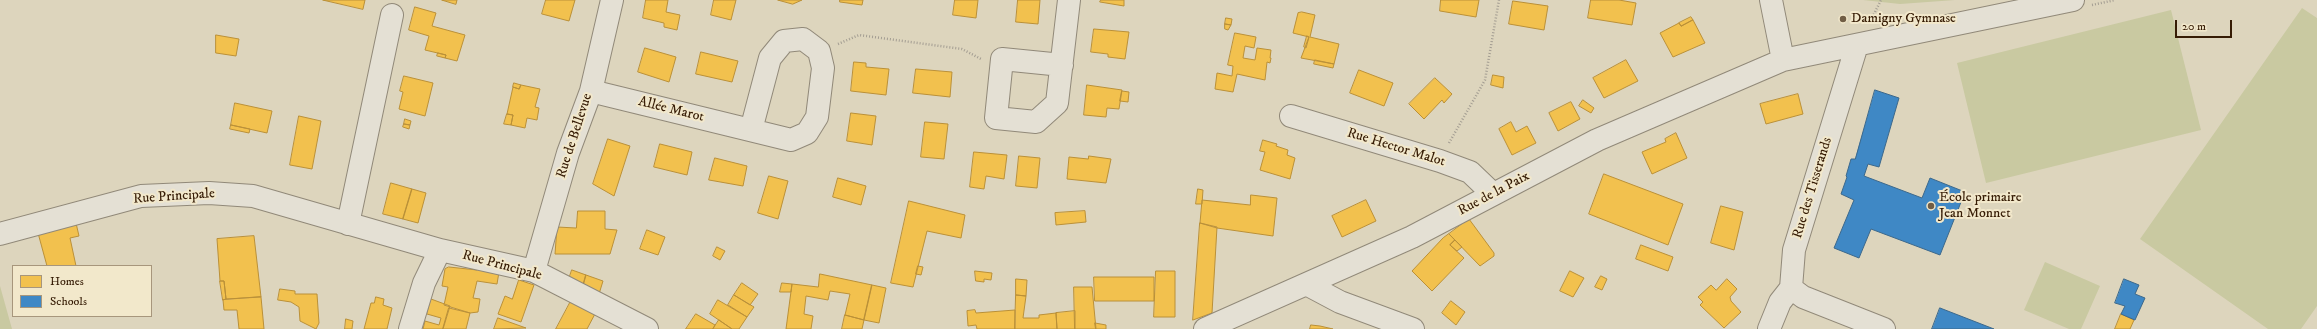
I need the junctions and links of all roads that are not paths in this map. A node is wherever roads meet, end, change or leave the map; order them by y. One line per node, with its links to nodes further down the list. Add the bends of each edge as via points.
1 (612, 0): 9 (street, Rue de Bellevue)
2 (1069, 0): 8 (street)
3 (1771, 0): 7 (street)
4 (2073, 0): 6 (street, Rue de la Paix)
5 (392, 15): 13 (street)
6 (1857, 45): 7 (street, Rue de la Paix); 18 (street, Rue des Tisserands, via 1794,250)
7 (1783, 60): 12 (street, Rue de la Paix, via 1598,140)
8 (1062, 65): 8 (street, via 1002,59 996,118 1036,122 1057,103)
9 (591, 91): 11 (street, Allée Marot); 16 (street, Rue de Bellevue, via 568,153)
10 (1291, 116): 12 (street, Rue Hector Malot, via 1470,172)
11 (751, 130): 11 (street, Allée Marot, via 770,58 784,40 804,39 819,51 823,68 817,117 807,133 791,140)
12 (1493, 194): 17 (street, Rue de la Paix, via 1412,237)
13 (348, 224): 14 (street, Rue Principale, via 253,196 209,193 141,196); 15 (street, Rue Principale)
14 (0, 234)
15 (440, 250): 16 (street, Rue Principale); 19 (street, via 424,283)
16 (534, 272): 20 (street, Rue Principale)
17 (1308, 285): 21 (street, Rue de la Paix); 22 (street, via 1340,302)
18 (1791, 288): 23 (street, via 1780,302); 24 (street, via 1803,297)
19 (410, 329)
20 (647, 329)
21 (1205, 329)
22 (1413, 329)
23 (1769, 329)
24 (1884, 329)

